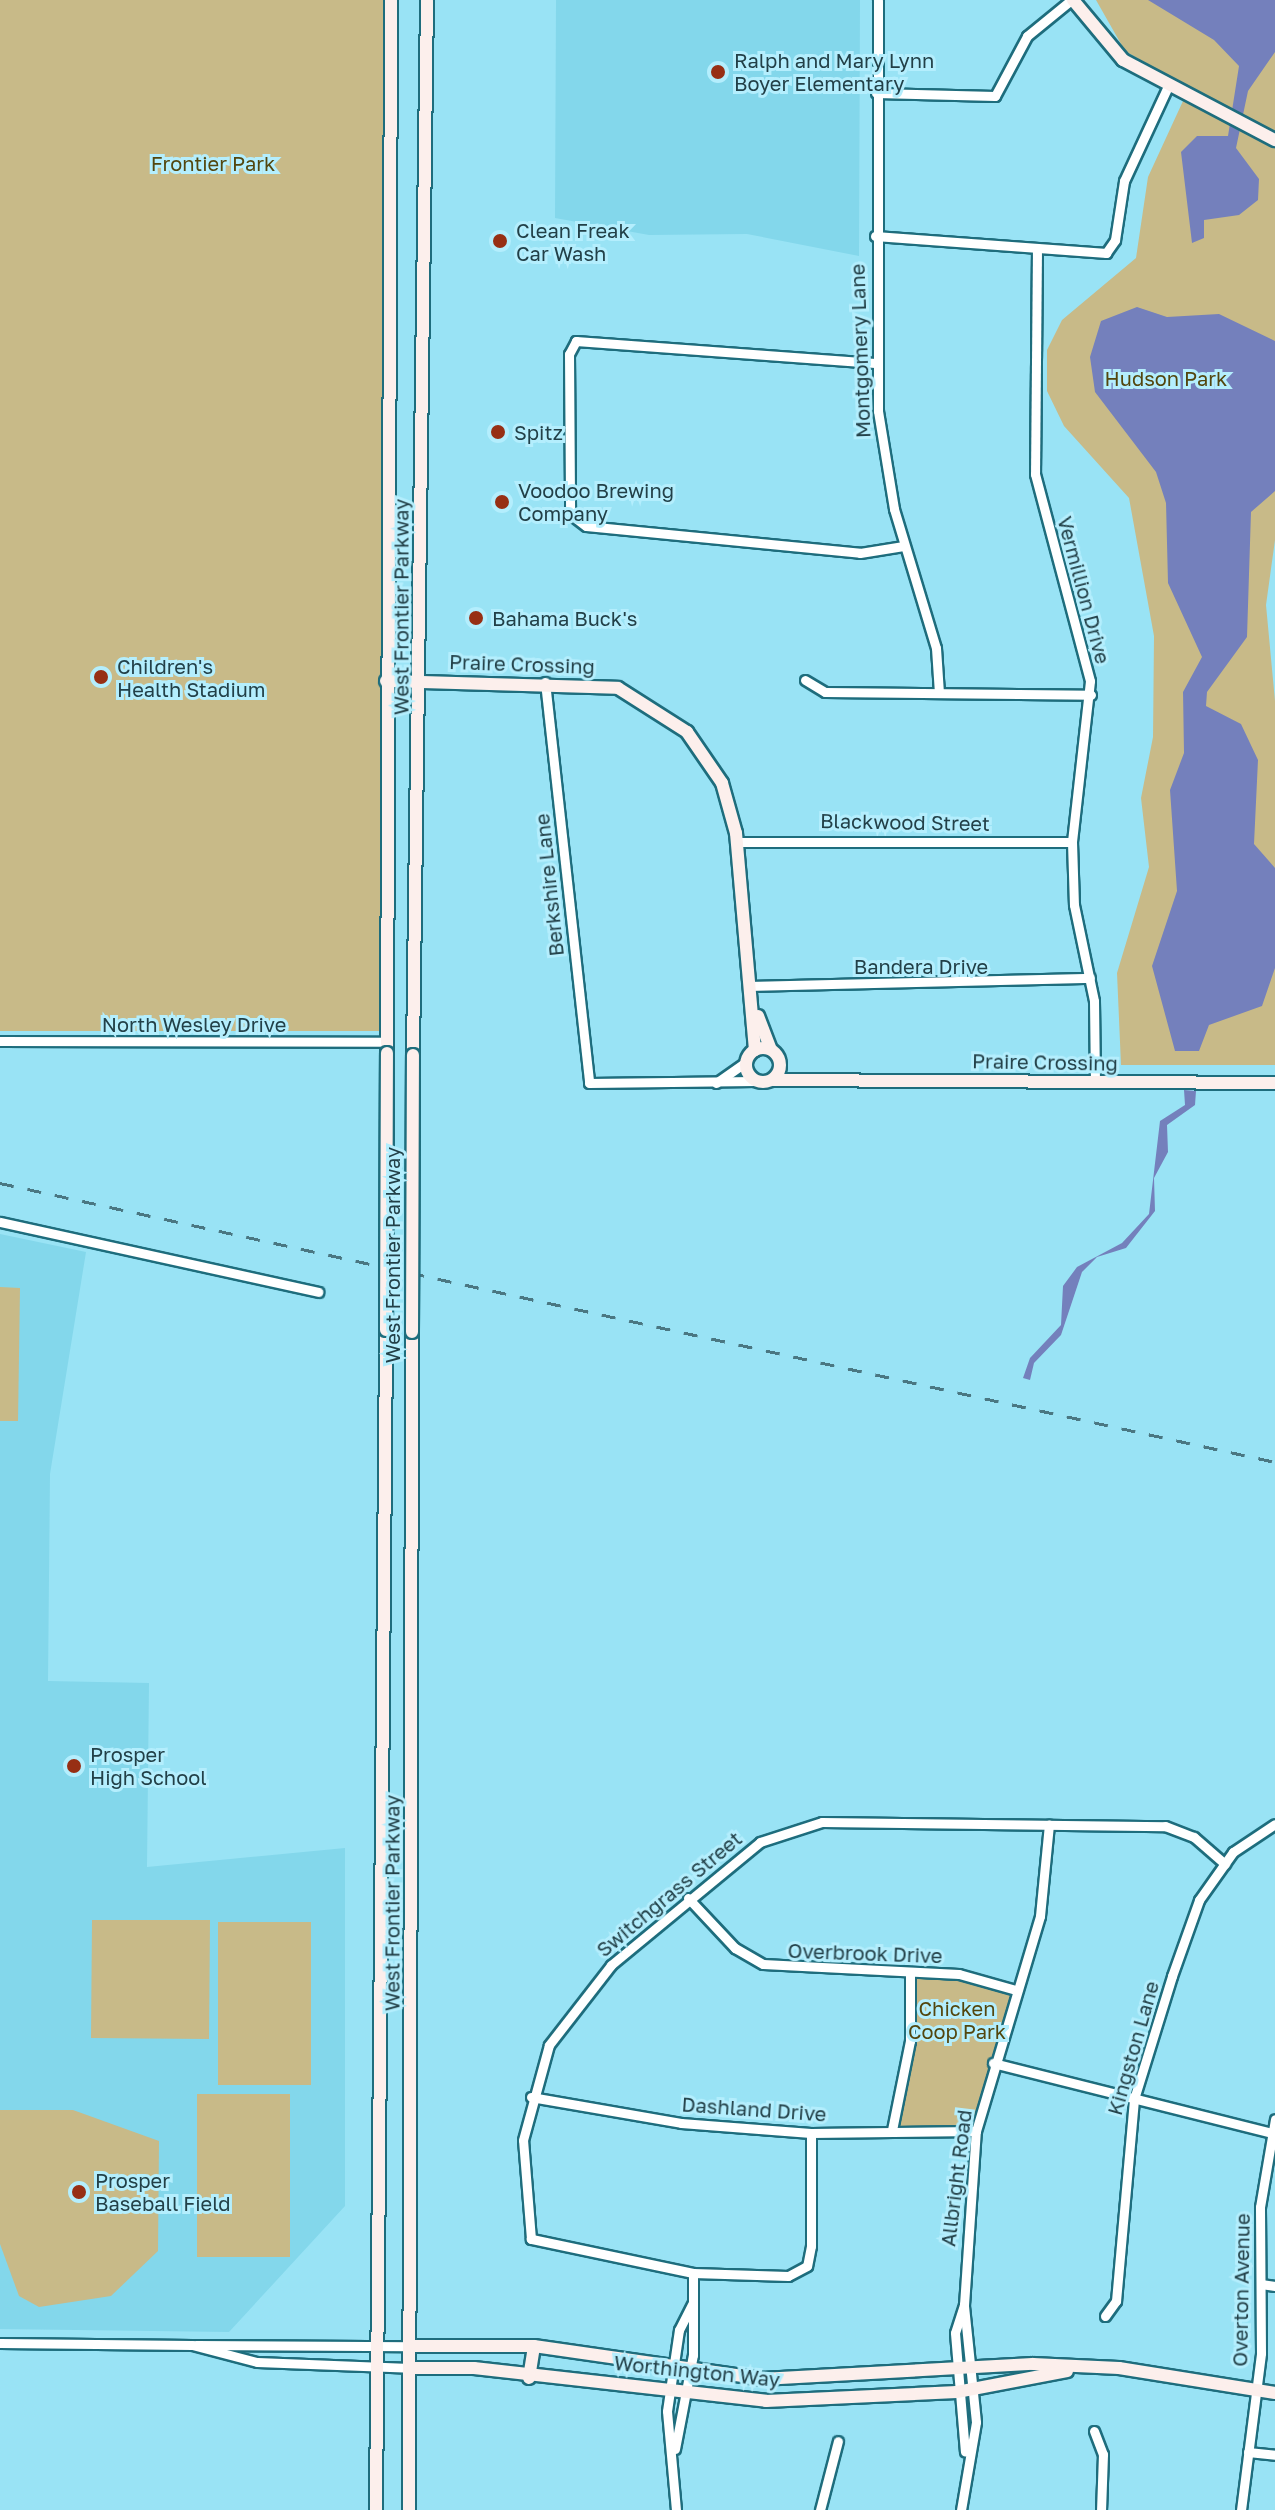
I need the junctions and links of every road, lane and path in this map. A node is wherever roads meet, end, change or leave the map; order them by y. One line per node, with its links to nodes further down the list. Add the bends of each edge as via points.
1 (391, 0): 13 (street, West Frontier Parkway)
2 (427, 0): 14 (street, West Frontier Parkway)
3 (878, 0): 6 (street, Montgomery Lane)
4 (1072, 0): 5 (street, via 1123,60); 6 (street, via 1027,36 995,96)
5 (1168, 86): 7 (street); 9 (street, via 1124,181 1110,250)
6 (876, 93): 8 (street, Montgomery Lane)
7 (1275, 140)
8 (875, 236): 9 (street); 10 (street, Montgomery Lane)
9 (1037, 248): 17 (street, Vermillion Drive, via 1035,474 1080,628)
10 (875, 363): 11 (street, Montgomery Lane, via 886,474); 11 (street, via 576,341 569,354 573,520 860,553)
11 (903, 546): 16 (street, Montgomery Lane, via 936,648)
12 (805, 680): 16 (street, via 825,692)
13 (386, 681): 14 (street, Praire Crossing); 24 (street, West Frontier Parkway)
14 (421, 681): 15 (street, Praire Crossing); 60 (street, West Frontier Parkway, bridge, via 413,1055)
15 (545, 682): 18 (street, Praire Crossing, via 618,688 667,715 722,783); 34 (street, Berkshire Lane, via 589,1083)
16 (939, 693): 17 (street)
17 (1091, 695): 19 (street, Vermillion Drive)
18 (737, 842): 19 (street, Blackwood Street); 21 (street, Praire Crossing)
19 (1072, 842): 20 (street, Vermillion Drive, via 1074,905)
20 (1090, 978): 21 (street, Bandera Drive); 32 (street, Vermillion Drive)
21 (752, 986): 22 (street, Praire Crossing)
22 (755, 1009): 25 (street, Praire Crossing); 26 (street, Praire Crossing)
23 (0, 1041): 24 (street, North Wesley Drive)
24 (387, 1048): 59 (street, West Frontier Parkway, bridge)
25 (755, 1050): 26 (street); 27 (street)
26 (771, 1050): 28 (street)
27 (746, 1062): 31 (street); 34 (street)
28 (780, 1065): 29 (street, Praire Crossing); 30 (street)
29 (815, 1079): 30 (street, Praire Crossing); 32 (street, Praire Crossing)
30 (773, 1080): 31 (street)
31 (755, 1081): 34 (street)
32 (1095, 1083): 33 (street, Praire Crossing)
33 (1275, 1083)
34 (714, 1085)
35 (0, 1222): 36 (street)
36 (318, 1292)
37 (1049, 1824): 39 (street, Switchgrass Street, via 1165,1826 1194,1837); 40 (street, Switchgrass Street, via 822,1822 760,1842); 42 (street, Allbright Road, via 1049,1872)
38 (1275, 1824): 39 (street, Kingston Lane)
39 (1225, 1864): 45 (street, Kingston Lane, via 1199,1900)
40 (688, 1898): 41 (street, Overbrook Drive, via 735,1948 763,1964); 44 (street, Switchgrass Street, via 583,1993 549,2045)
41 (910, 1974): 42 (street, Overbrook Drive, via 959,1974); 47 (street, via 910,2041)
42 (1016, 1990): 43 (street, Allbright Road)
43 (993, 2063): 45 (street); 48 (street, Allbright Road)
44 (531, 2097): 49 (street, Dashland Drive, via 681,2123); 51 (street, Switchgrass Street, via 523,2140 531,2239)
45 (1134, 2099): 50 (street); 56 (street, Kingston Lane, via 1116,2301)
46 (1275, 2119): 50 (street, Overton Avenue)
47 (892, 2130): 48 (street, Dashland Drive); 49 (street, Dashland Drive)
48 (976, 2131): 55 (street, Allbright Road)
49 (811, 2133): 51 (street, via 807,2266 788,2276)
50 (1273, 2134): 52 (street, Overton Avenue, via 1260,2207)
51 (693, 2273): 54 (street)
52 (1261, 2284): 53 (street); 73 (street, Overton Avenue)
53 (1275, 2286)
54 (692, 2304): 63 (street); 68 (street)
55 (964, 2305): 64 (street, Allbright Road); 66 (street, Allbright Road)
56 (1105, 2316)
57 (0, 2343): 58 (street)
58 (192, 2345): 59 (street); 65 (street, via 257,2362)
59 (377, 2345): 60 (street); 65 (street, West Frontier Parkway)
60 (411, 2346): 61 (street, Worthington Way); 62 (street, West Frontier Parkway)
61 (534, 2346): 63 (street, Worthington Way); 69 (street)
62 (410, 2368): 65 (street); 69 (street, Worthington Way); 83 (street, West Frontier Parkway)
63 (674, 2368): 68 (street, Worthington Way); 70 (street)
64 (974, 2368): 66 (street, Worthington Way); 67 (street, Worthington Way); 72 (street, Allbright Road)
65 (377, 2369): 82 (street, West Frontier Parkway)
66 (956, 2369): 68 (street, Worthington Way, via 762,2379); 74 (street, Allbright Road)
67 (1074, 2369): 72 (street, Worthington Way); 73 (street, Worthington Way, via 1119,2368)
68 (691, 2370): 71 (street)
69 (529, 2378): 70 (street, Worthington Way)
70 (671, 2388): 71 (street, Worthington Way); 78 (street)
71 (688, 2390): 74 (street, Worthington Way, via 766,2401); 78 (street)
72 (974, 2390): 74 (street, Worthington Way); 79 (street, Allbright Road, via 976,2422)
73 (1257, 2390): 75 (street, Worthington Way); 80 (street, Overton Avenue)
74 (957, 2392): 79 (street, Allbright Road)
75 (1275, 2393)
76 (1094, 2431): 87 (street, via 1103,2454)
77 (838, 2441): 85 (street)
78 (675, 2449): 84 (street)
79 (965, 2452): 86 (street, Allbright Road)
80 (1248, 2452): 81 (street); 88 (street, Overton Avenue)
81 (1275, 2455)
82 (376, 2510)
83 (409, 2510)
84 (676, 2510)
85 (820, 2510)
86 (961, 2510)
87 (1101, 2510)
88 (1241, 2510)

